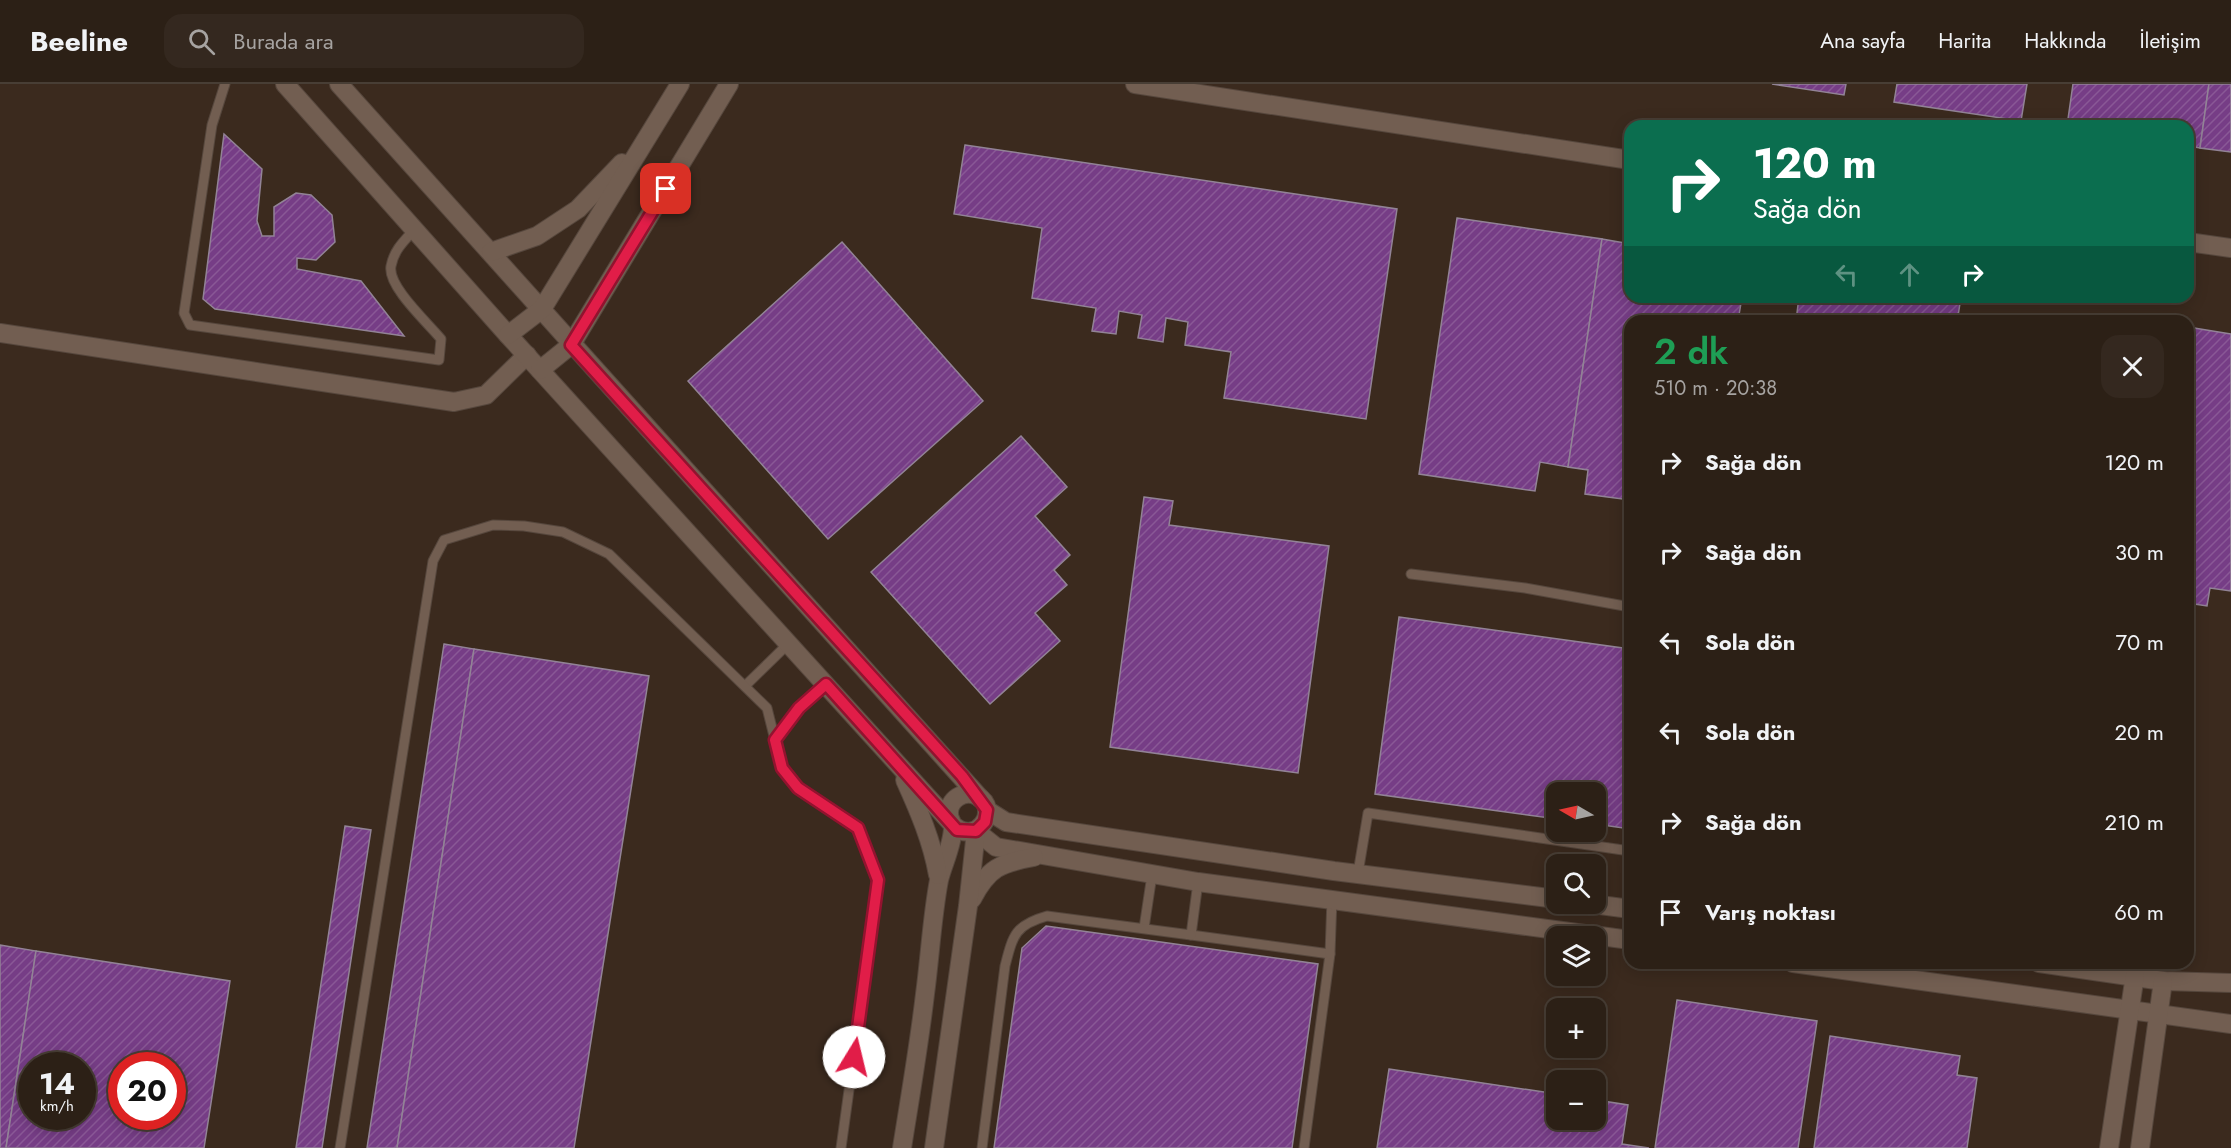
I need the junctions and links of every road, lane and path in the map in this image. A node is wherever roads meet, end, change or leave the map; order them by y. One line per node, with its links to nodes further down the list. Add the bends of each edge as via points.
1 (225, 84): 9 (lane, via 212,125 184,313 190,325 439,360 441,339 395,285 390,267 397,248)
2 (285, 84): 9 (street)
3 (339, 84): 12 (street)
4 (680, 84): 7 (street)
5 (729, 84): 16 (street)
6 (1136, 84): 8 (street)
7 (645, 140): 12 (street, via 578,209 537,236); 13 (street)
8 (1624, 159)
9 (414, 230): 15 (street)
10 (2194, 243): 11 (street)
11 (2231, 248)
12 (492, 252): 13 (street)
13 (542, 309): 15 (street); 16 (street)
14 (0, 333): 17 (street, via 454,402 486,395)
15 (508, 335): 17 (street)
16 (571, 345): 18 (street); 26 (street)
17 (527, 355): 18 (street)
18 (540, 370): 21 (street)
19 (1411, 574): 20 (lane, via 1525,588)
20 (1624, 606)
21 (789, 643): 22 (street); 23 (lane)
22 (826, 684): 24 (lane, via 799,708); 25 (street)
23 (746, 685): 24 (lane, via 767,708); 53 (lane, via 609,554 563,532 524,526 493,525 444,540 433,561)
24 (775, 740): 54 (lane, via 782,768 798,788 858,828 878,880)
25 (898, 765): 27 (street); 34 (street, via 922,817)
26 (984, 804): 27 (street, via 969,793 957,797 949,813); 28 (street, via 985,822); 31 (street, via 1006,822)
27 (953, 825): 28 (street, via 963,832); 34 (street)
28 (976, 831): 30 (street, via 996,847); 38 (street)
29 (1624, 850): 32 (lane, via 1368,813)
30 (1046, 855): 33 (street); 38 (street, via 997,866 982,879)
31 (1334, 871): 32 (street); 36 (street)
32 (1358, 873): 37 (street)
33 (1152, 875): 35 (street); 41 (lane)
34 (939, 882): 55 (street)
35 (1198, 882): 36 (street); 42 (lane)
36 (1332, 898): 43 (street); 44 (lane)
37 (1546, 898)
38 (968, 906): 56 (street)
39 (1606, 906): 40 (street)
40 (1624, 908)
41 (1144, 928): 42 (lane); 57 (lane, via 1047,916 1027,922 1012,939 1005,966)
42 (1191, 934): 44 (lane)
43 (1624, 939)
44 (1330, 954): 58 (lane)
45 (1836, 969): 50 (street)
46 (2088, 969): 47 (street)
47 (2135, 975): 48 (street); 50 (street)
48 (2163, 981): 49 (street); 51 (street)
49 (2231, 983)
50 (2128, 1010): 51 (street); 59 (street)
51 (2160, 1013): 52 (street); 60 (street)
52 (2231, 1024)
53 (340, 1148)
54 (841, 1148)
55 (902, 1148)
56 (934, 1148)
57 (982, 1148)
58 (1304, 1148)
59 (2109, 1148)
60 (2140, 1148)

